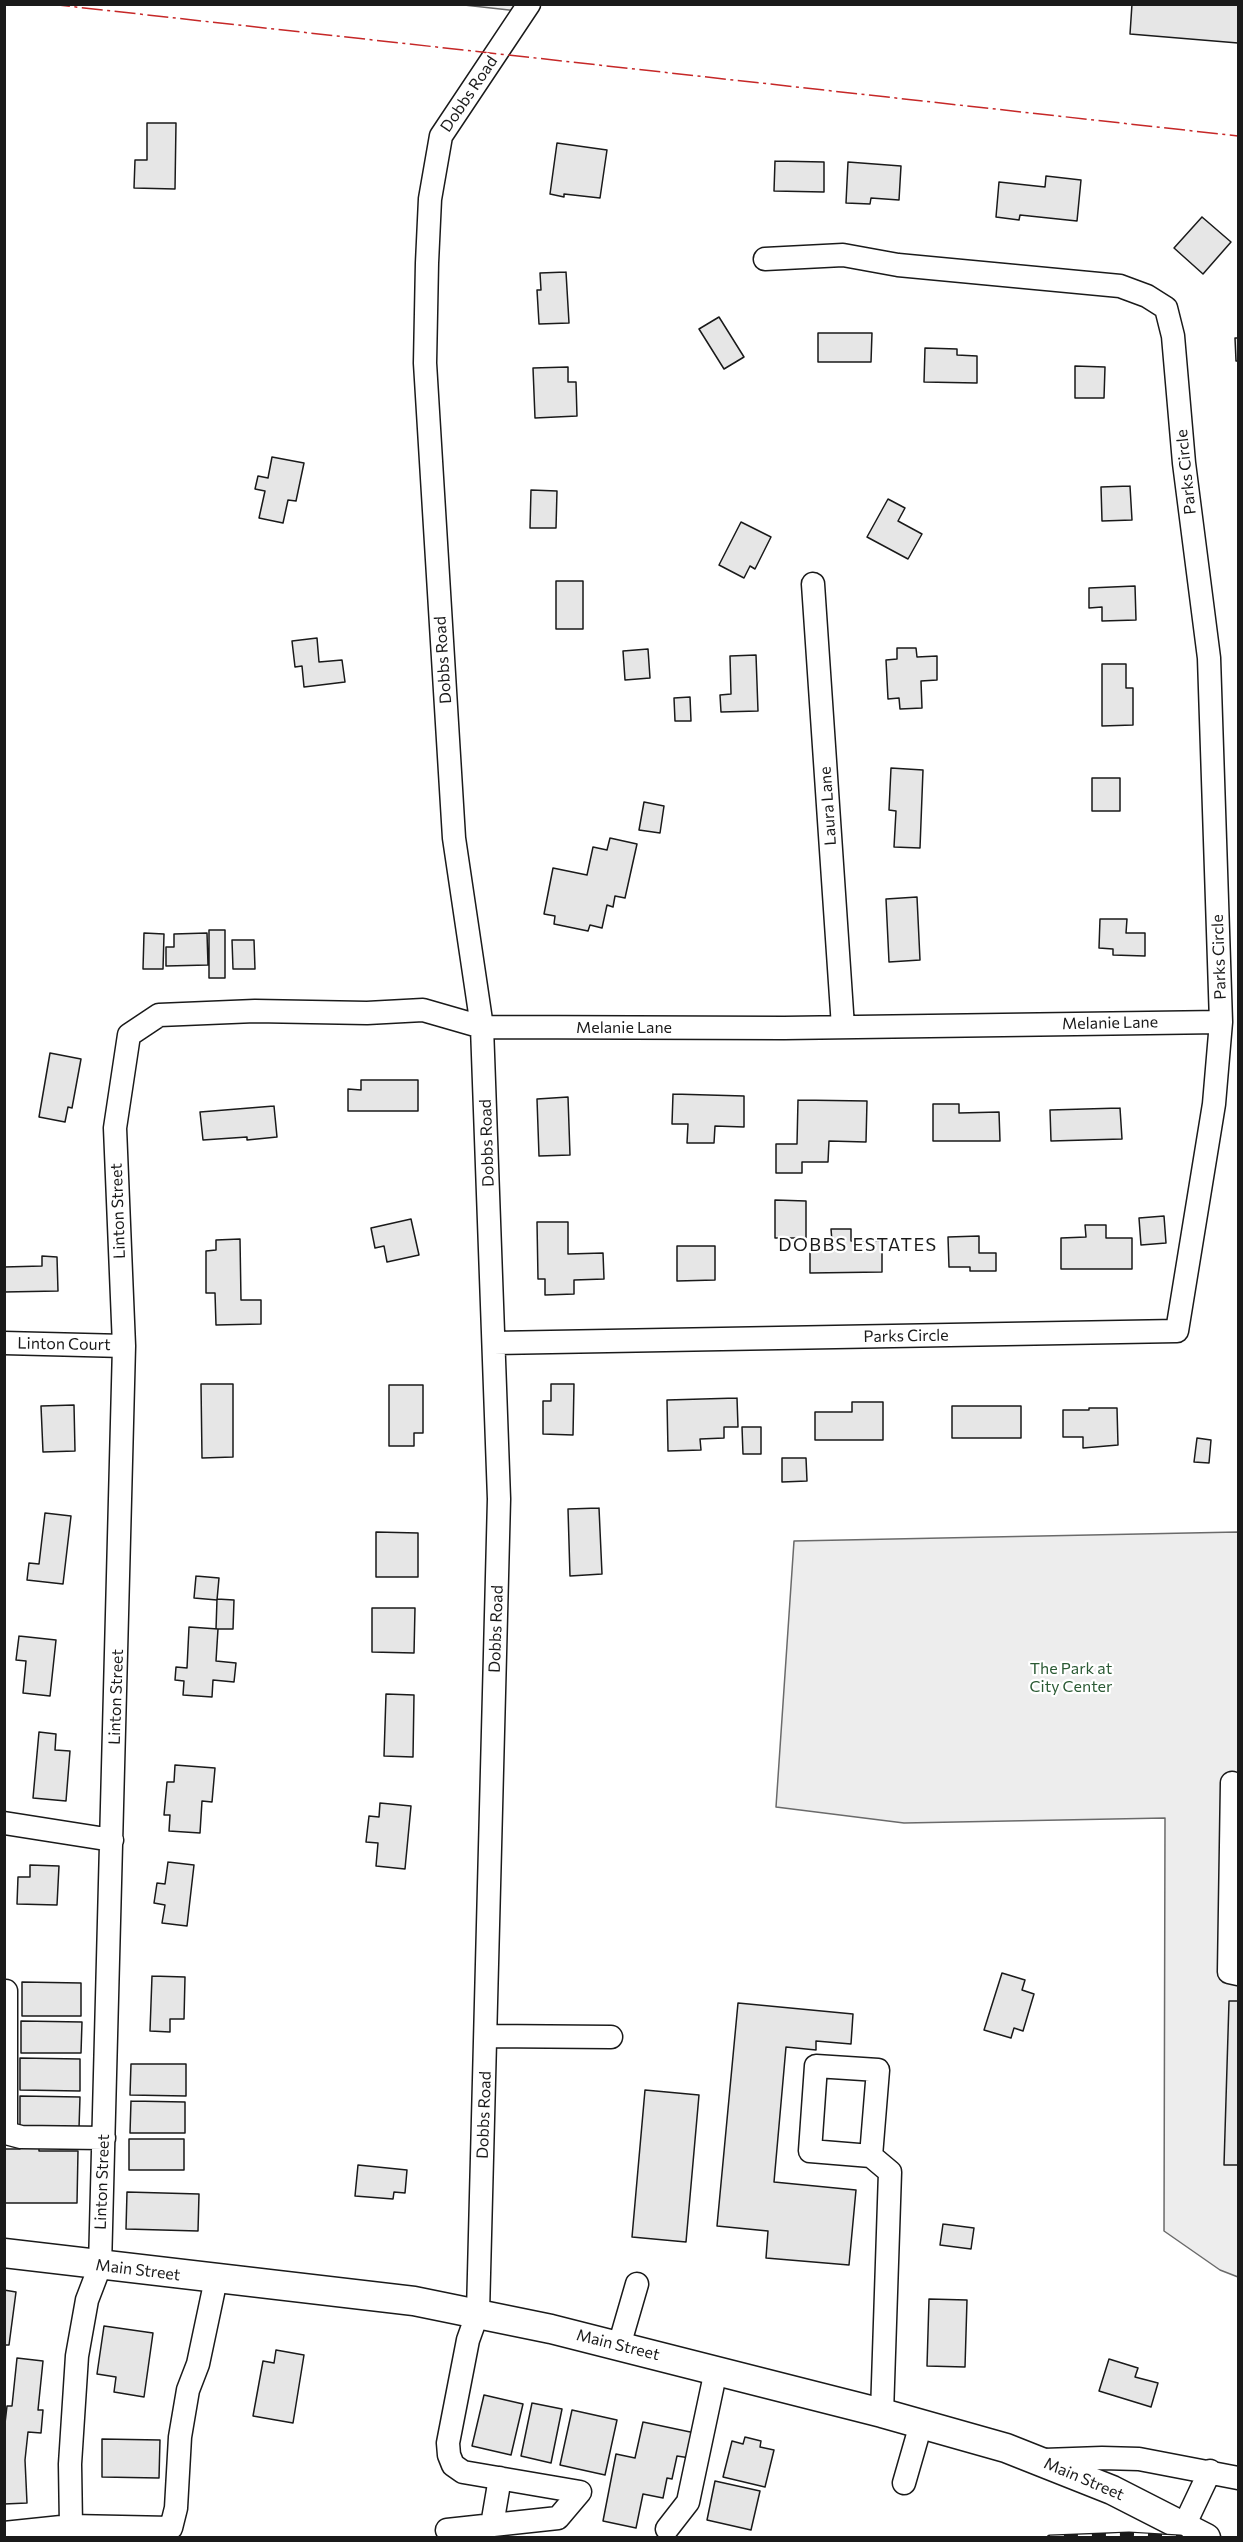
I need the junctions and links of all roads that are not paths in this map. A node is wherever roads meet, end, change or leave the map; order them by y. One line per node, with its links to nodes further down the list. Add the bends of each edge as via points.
1 (529, 4): 5 (street, Dobbs Road, via 441,136 430,199 427,263 425,363 454,838)
2 (765, 259): 4 (street, Parks Circle, via 843,255 898,265 1120,286 1166,308 1173,336 1184,464 1209,658)
3 (813, 584): 6 (street, Laura Lane)
4 (1221, 1022): 6 (street, Melanie Lane); 8 (street, Parks Circle, via 1214,1104 1177,1331)
5 (482, 1027): 6 (street, Melanie Lane); 7 (street, Melanie Lane, via 423,1010 159,1015 129,1035); 8 (street, Dobbs Road)
6 (843, 1027)
7 (115, 1128): 10 (street, Linton Street)
8 (494, 1342): 16 (street, Dobbs Road, via 499,1499)
9 (4, 1343): 10 (street, Linton Court)
10 (124, 1346): 13 (street, Linton Street)
11 (1232, 1783): 14 (street, via 1229,1972)
12 (4, 1822): 13 (street)
13 (112, 1840): 18 (street, Linton Street)
14 (1239, 1974)
15 (6, 1991): 18 (street, via 6,2133 21,2137)
16 (486, 2036): 17 (street); 24 (street, Dobbs Road)
17 (611, 2037)
18 (104, 2138): 21 (street, Linton Street)
19 (871, 2156): 19 (street, via 878,2070 816,2066 810,2151); 27 (street, via 890,2172)
20 (4, 2253): 21 (main road, Main Street)
21 (100, 2266): 22 (main road, Main Street); 35 (street, Linton Street, via 87,2300 77,2356 70,2464)
22 (216, 2279): 24 (main road, Main Street); 35 (street, via 186,2402 171,2528)
23 (637, 2284): 25 (street)
24 (478, 2312): 25 (main road, Main Street); 31 (street, Dobbs Road, via 468,2340 448,2443 449,2456 463,2472)
25 (619, 2346): 26 (main road, Main Street)
26 (716, 2370): 27 (main road, Main Street); 36 (street, via 688,2502)
27 (882, 2413): 28 (main road, Main Street)
28 (921, 2424): 29 (main road, Main Street); 33 (street)
29 (1041, 2461): 30 (street, via 1139,2459); 38 (main road, Main Street, via 1112,2490)
30 (1210, 2471): 32 (street); 38 (street)
31 (500, 2478): 34 (street); 34 (street, via 580,2492 558,2518)
32 (1239, 2478)
33 (904, 2483)
34 (492, 2525): 37 (street)
35 (71, 2526): 39 (street)
36 (667, 2529)
37 (447, 2530)
38 (1195, 2532)
39 (4, 2533)

